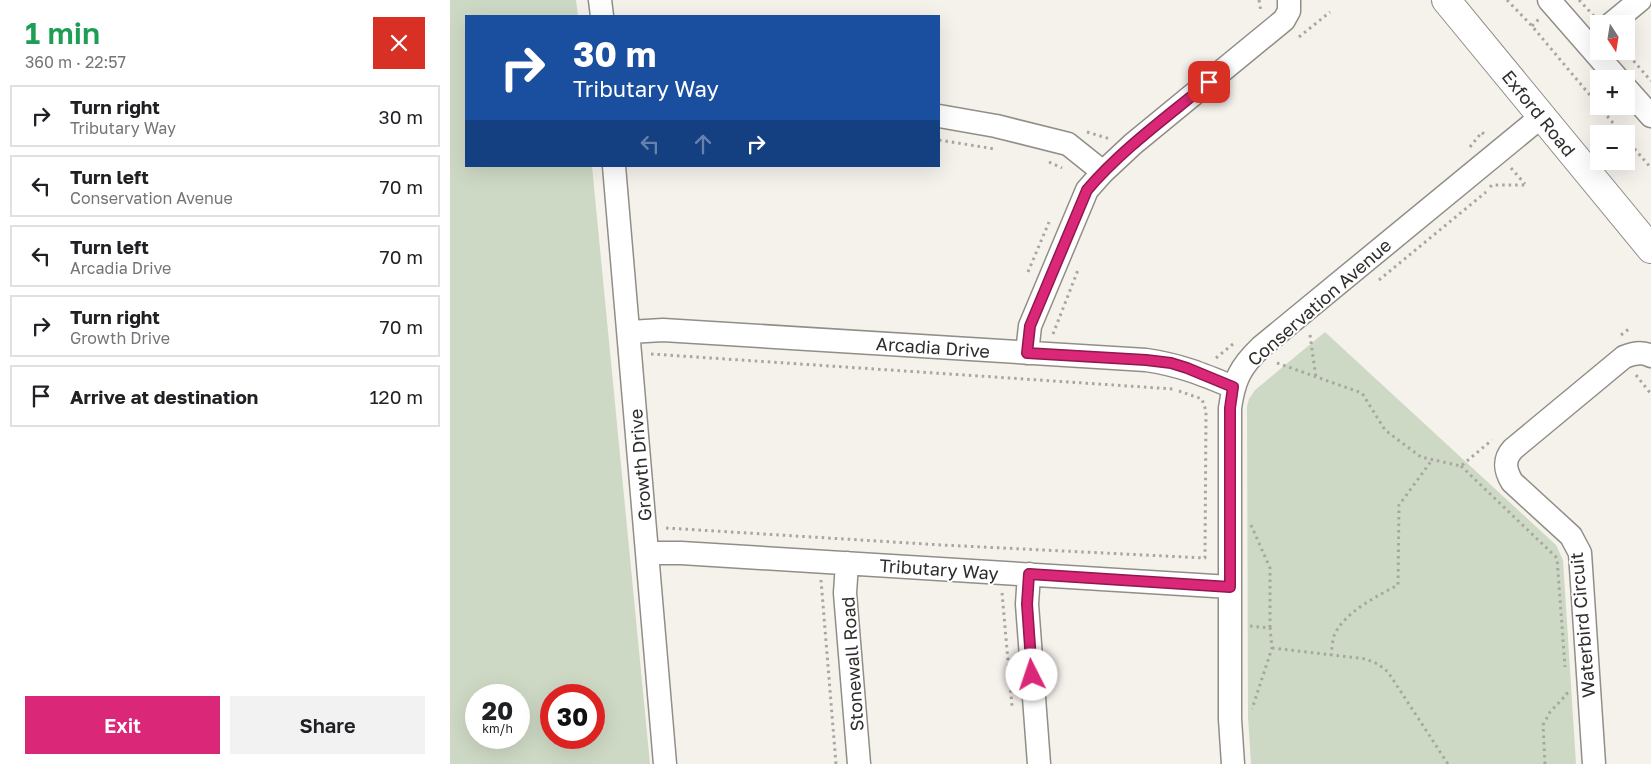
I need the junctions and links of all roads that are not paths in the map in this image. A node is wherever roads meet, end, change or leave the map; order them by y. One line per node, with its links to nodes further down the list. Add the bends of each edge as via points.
1 (600, 0): 6 (street)
2 (1290, 0): 13 (street, via 1284,20 1133,144)
3 (1446, 0): 11 (street, Exford Road)
4 (1549, 0): 8 (street)
5 (1640, 0): 7 (street)
6 (602, 15)
7 (1619, 15)
8 (1590, 25)
9 (1635, 98): 12 (street)
10 (940, 116): 13 (street, via 1060,141)
11 (1542, 116): 15 (street, Exford Road); 19 (street, Conservation Avenue, via 1261,347 1244,364)
12 (1651, 116)
13 (1095, 165): 17 (street, via 1030,326)
14 (614, 167): 16 (street, Growth Drive)
15 (1651, 249)
16 (629, 332): 17 (street, Arcadia Drive, via 663,330); 20 (street, Growth Drive)
17 (1027, 353): 19 (street, Arcadia Drive, via 1171,363)
18 (1651, 356): 28 (street, Waterbird Circuit, via 1642,353 1624,357 1513,449 1505,462 1512,482 1572,536 1580,553)
19 (1233, 387): 23 (street, Conservation Avenue, via 1230,408)
20 (648, 553): 21 (street, Tributary Way); 24 (street, Growth Drive)
21 (847, 563): 22 (street, Tributary Way); 25 (street, Stonewall Road, via 845,593)
22 (1029, 574): 23 (street, Tributary Way); 26 (street, via 1027,604)
23 (1230, 587): 27 (street, Conservation Avenue)
24 (665, 764)
25 (859, 764)
26 (1039, 764)
27 (1233, 764)
28 (1594, 764)

